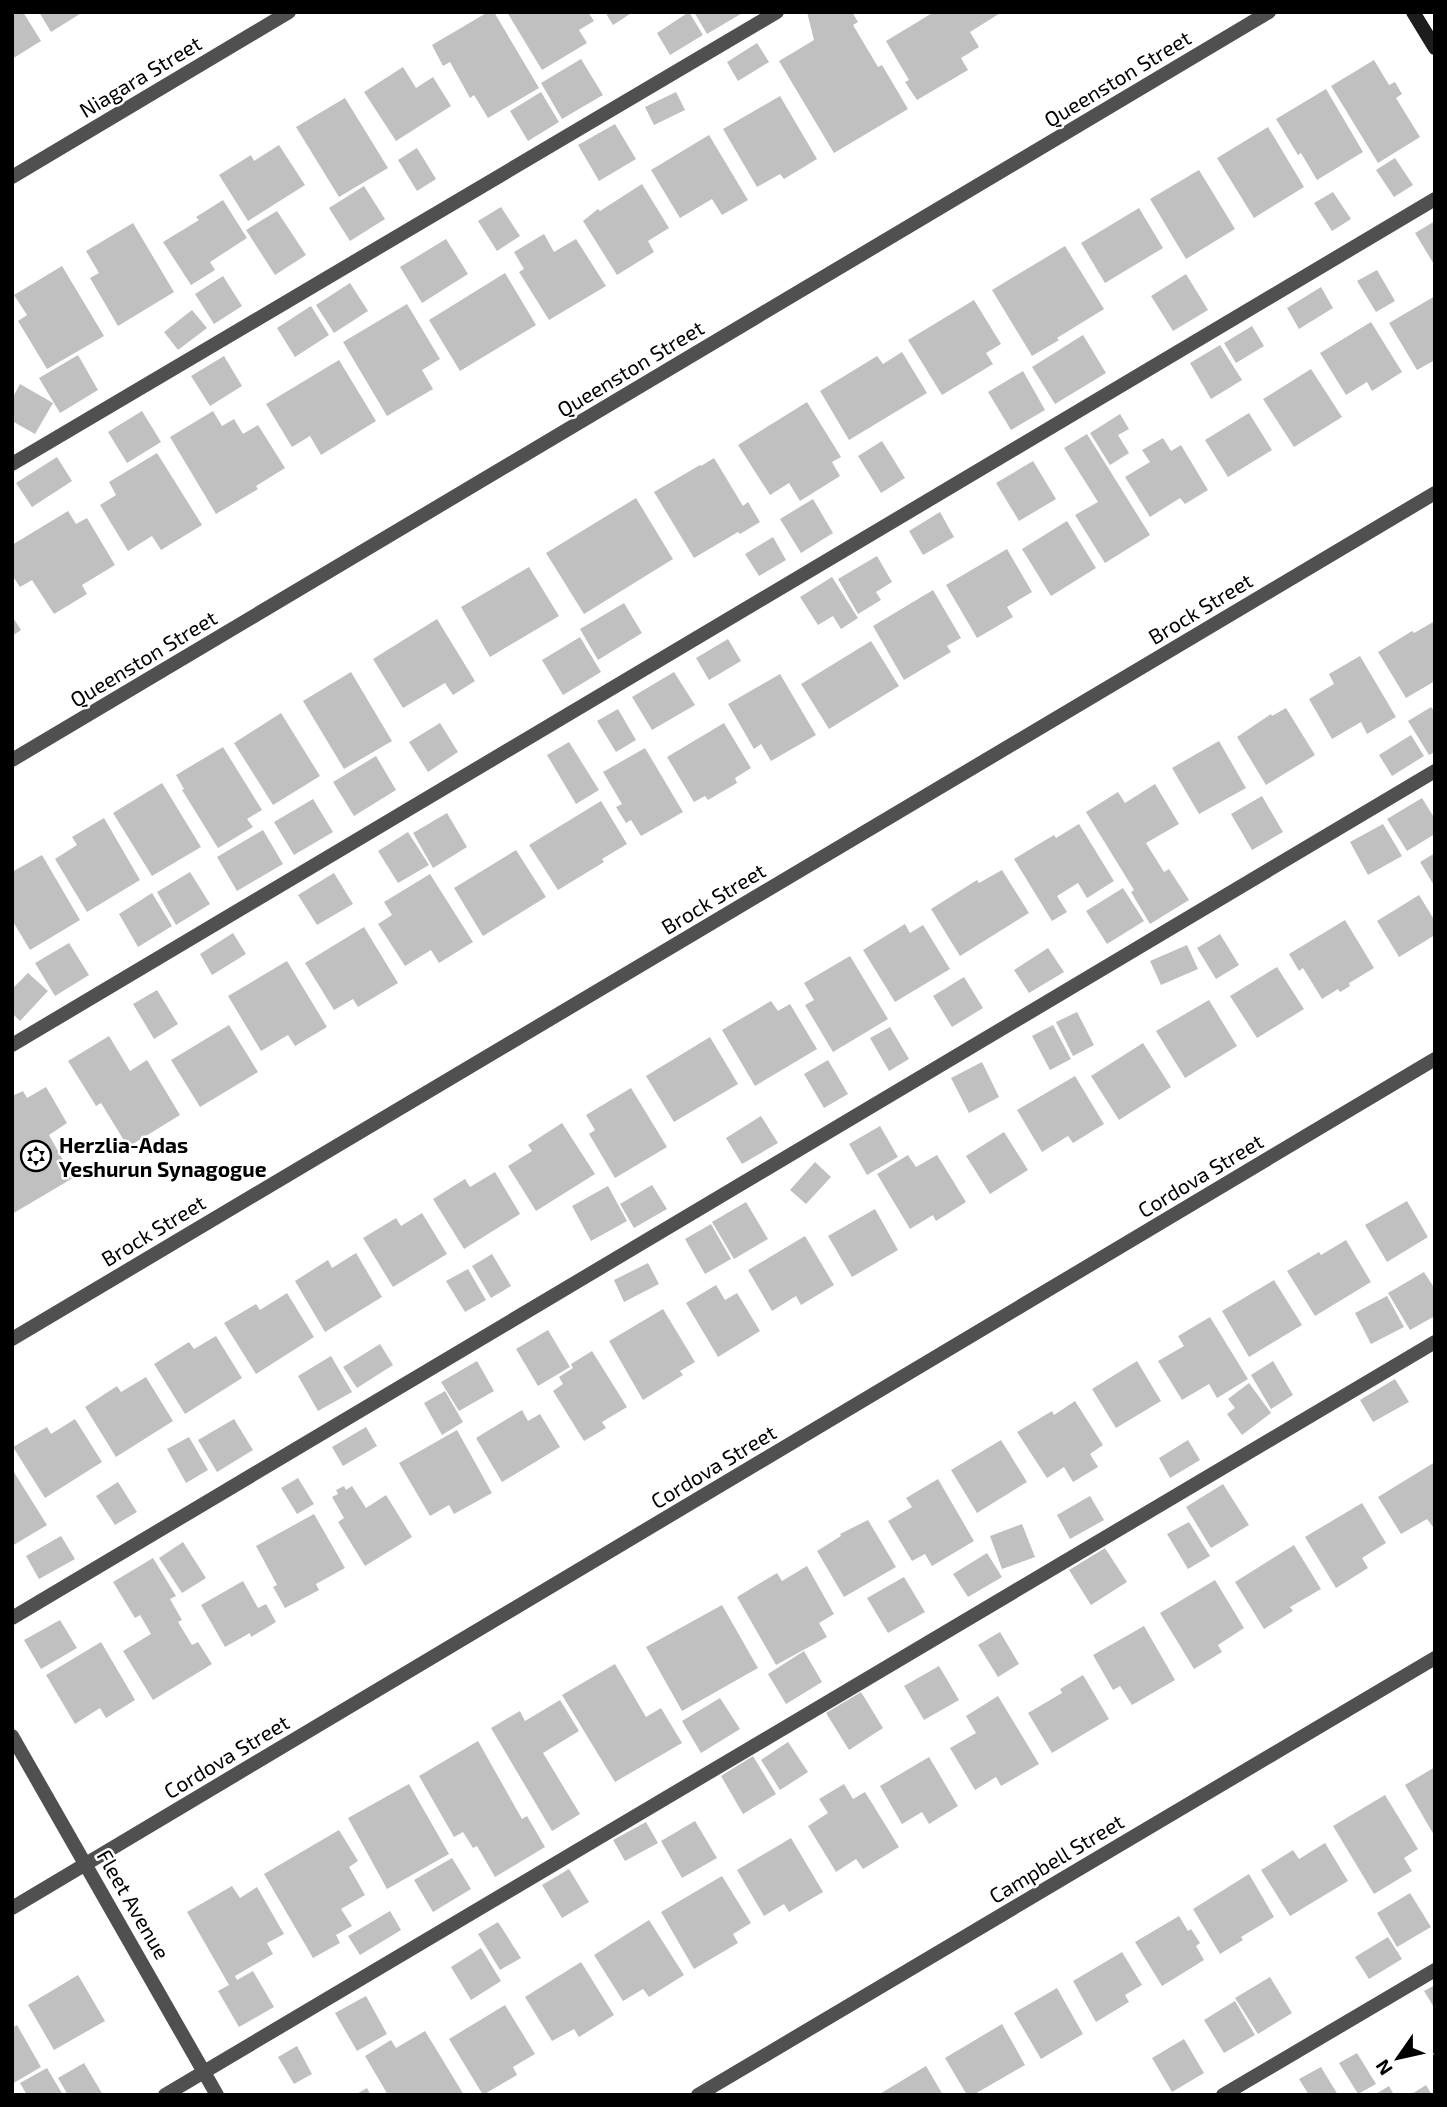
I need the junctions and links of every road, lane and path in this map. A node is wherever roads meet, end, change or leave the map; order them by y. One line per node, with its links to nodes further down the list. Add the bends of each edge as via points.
1 (289, 12): 6 (street, Niagara Street)
2 (777, 12): 8 (street)
3 (1269, 12): 10 (street, Queenston Street)
4 (1413, 12): 5 (main road)
5 (1435, 48)
6 (12, 177)
7 (1435, 199): 12 (street)
8 (12, 464)
9 (1435, 493): 14 (street, Brock Street)
10 (12, 760)
11 (1435, 771): 16 (street)
12 (12, 1045)
13 (1435, 1059): 19 (street, Cordova Street)
14 (12, 1339)
15 (1435, 1342): 22 (street)
16 (12, 1618)
17 (1435, 1657): 25 (street, Campbell Street)
18 (12, 1736): 19 (street, Fleet Avenue)
19 (87, 1864): 20 (street, Cordova Street); 22 (street, Fleet Avenue)
20 (12, 1908)
21 (1435, 1970): 26 (street)
22 (204, 2071): 23 (street); 24 (street, Fleet Avenue)
23 (165, 2095)
24 (217, 2095)
25 (698, 2095)
26 (1223, 2095)

